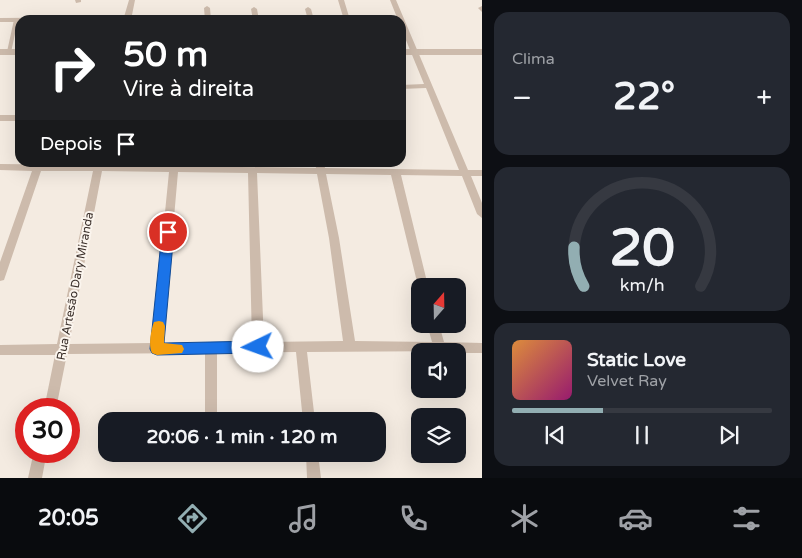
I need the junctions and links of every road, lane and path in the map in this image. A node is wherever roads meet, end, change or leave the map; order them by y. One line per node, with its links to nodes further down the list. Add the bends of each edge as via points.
1 (132, 0): 7 (street)
2 (341, 0): 11 (street)
3 (393, 0): 12 (street)
4 (207, 8): 8 (street)
5 (254, 9): 9 (street)
6 (308, 9): 10 (street)
7 (129, 15)
8 (208, 15)
9 (255, 15)
10 (310, 15)
11 (346, 15)
12 (400, 15)
13 (0, 20): 14 (street)
14 (15, 20)
15 (15, 23): 17 (lane)
16 (406, 29): 19 (street)
17 (5, 52)
18 (406, 52): 19 (street)
19 (416, 52): 20 (street); 21 (street)
20 (482, 52)
21 (428, 86): 22 (street); 36 (street)
22 (406, 87)
23 (0, 118): 24 (street)
24 (15, 118)
25 (0, 167): 26 (street)
26 (38, 167): 38 (street)
27 (99, 167): 46 (street, Rua Artesão Dary Miranda)
28 (174, 167): 47 (street)
29 (200, 167): 33 (street)
30 (297, 167): 33 (street)
31 (320, 167): 40 (street)
32 (335, 167): 34 (street)
33 (252, 169): 41 (street)
34 (395, 171): 36 (street); 39 (street)
35 (482, 173): 36 (street)
36 (465, 174): 37 (street)
37 (482, 214)
38 (0, 277)
39 (421, 278)
40 (350, 346): 42 (street); 43 (street)
41 (258, 347): 42 (street); 48 (street)
42 (301, 347): 52 (street)
43 (411, 347)
44 (466, 348): 45 (street)
45 (482, 348)
46 (63, 349): 47 (street); 49 (street); 50 (street, Rua Artesão Dary Miranda)
47 (157, 349): 48 (street)
48 (211, 349): 51 (street)
49 (0, 350)
50 (52, 398)
51 (211, 412)
52 (308, 412)
53 (313, 462): 56 (street)
54 (39, 463): 55 (street)
55 (36, 478)
56 (314, 478)

